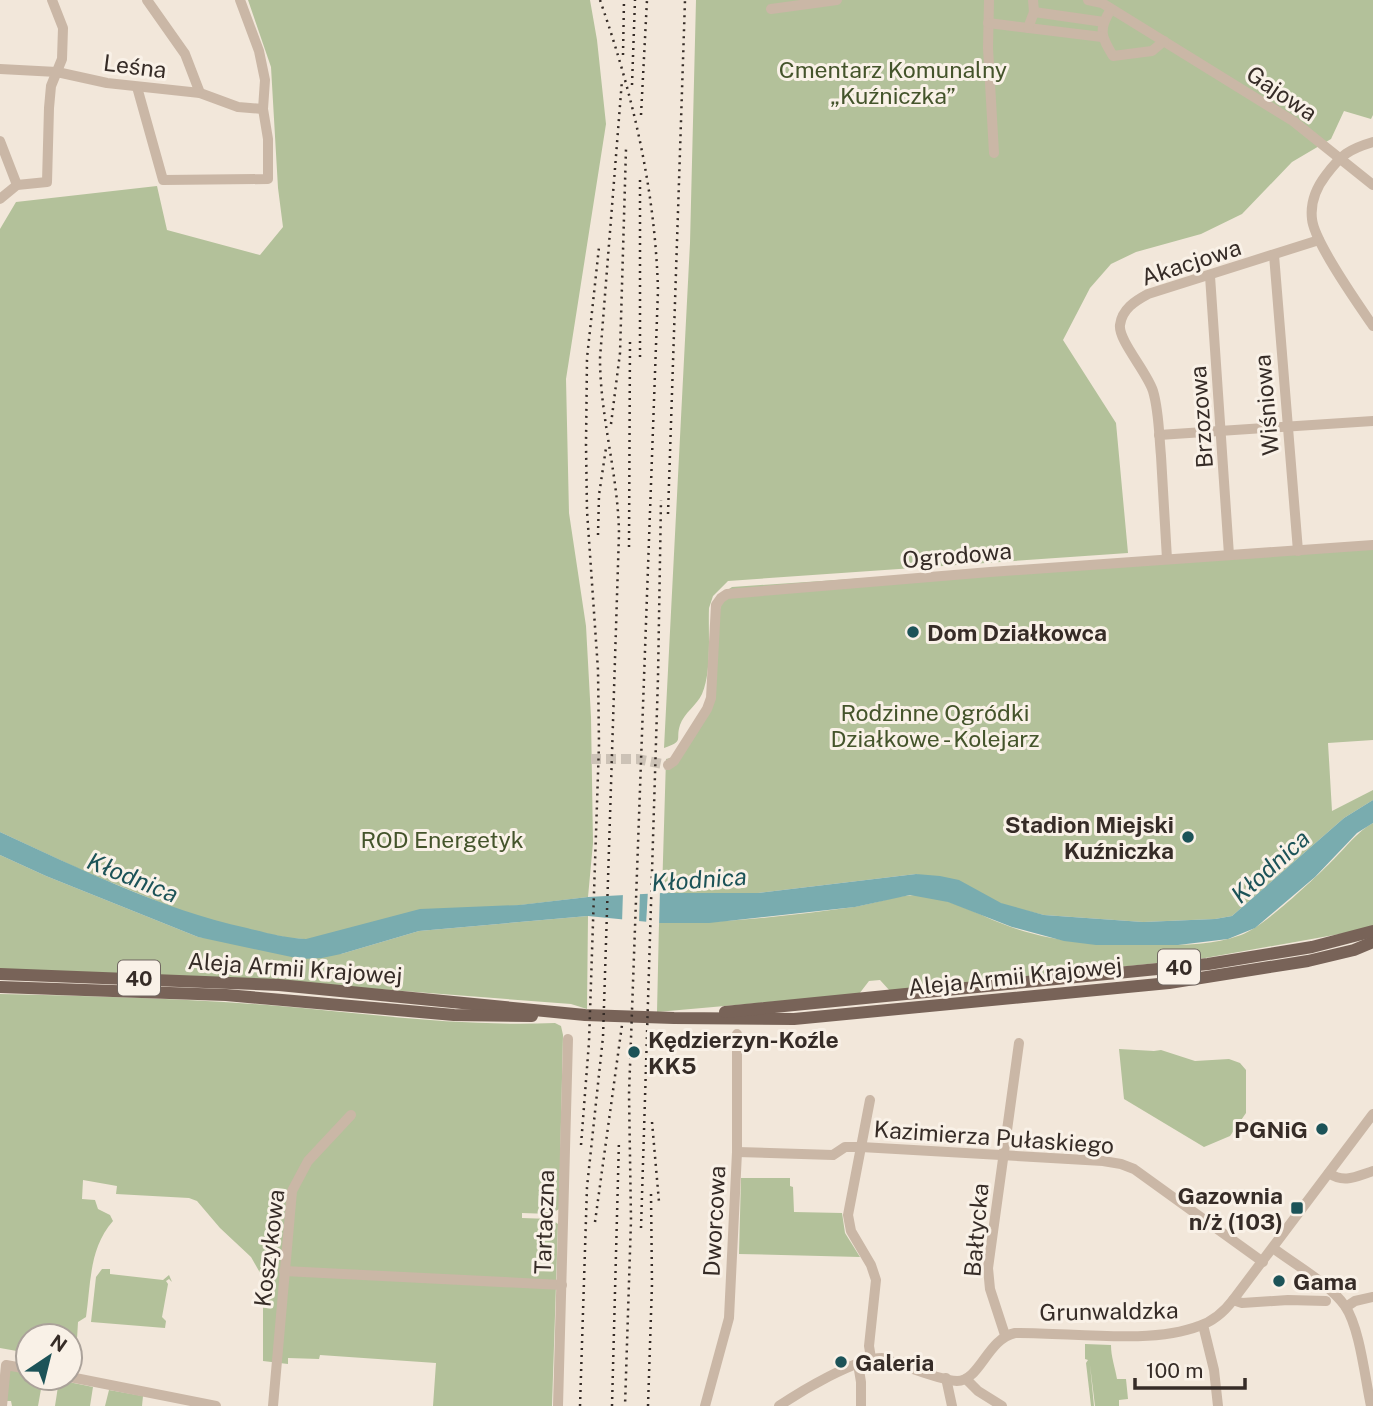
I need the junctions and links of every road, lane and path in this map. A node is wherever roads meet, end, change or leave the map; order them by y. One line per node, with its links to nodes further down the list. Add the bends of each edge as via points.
1 (52, 0): 18 (street, via 63,28)
2 (147, 0): 20 (street, via 185,54)
3 (240, 0): 21 (street, via 259,51 265,80)
4 (837, 0): 9 (street)
5 (989, 0): 13 (street)
6 (1034, 0): 11 (street)
7 (1088, 0): 8 (street, Gajowa)
8 (1100, 1): 10 (street, Gajowa)
9 (771, 9)
10 (1111, 9): 12 (street); 16 (street, Gajowa)
11 (1034, 12): 12 (street); 14 (street)
12 (1104, 22): 15 (street)
13 (988, 23): 14 (street); 24 (street)
14 (1028, 28): 15 (street)
15 (1102, 37): 16 (street, via 1113,56 1152,51)
16 (1164, 41): 25 (street, Gajowa, via 1293,121)
17 (0, 69): 18 (street, Leśna)
18 (57, 72): 19 (street, Leśna); 26 (street, via 51,86 47,181)
19 (137, 87): 20 (street, Leśna); 21 (street, via 163,180 268,179)
20 (200, 93): 21 (street, Leśna, via 238,107)
21 (263, 108)
22 (0, 141): 26 (street)
23 (1373, 142): 25 (street)
24 (994, 153)
25 (1338, 159): 27 (street, Gajowa); 29 (street, via 1313,199 1312,223)
26 (18, 185): 28 (street)
27 (1373, 186)
28 (0, 199)
29 (1319, 240): 30 (street, Akacjowa); 32 (street)
30 (1274, 255): 31 (street, Akacjowa); 34 (street, Wiśniowa)
31 (1210, 276): 35 (street, Brzozowa); 36 (street, Akacjowa, via 1148,294 1132,303 1119,327 1148,377)
32 (1373, 326)
33 (1373, 421): 34 (street)
34 (1287, 425): 35 (street); 38 (street, Wiśniowa)
35 (1222, 429): 36 (street); 39 (street, Brzozowa)
36 (1159, 435): 40 (street, Akacjowa)
37 (1373, 545): 38 (street, Ogrodowa)
38 (1298, 551): 39 (street, Ogrodowa)
39 (1229, 555): 40 (street, Ogrodowa)
40 (1167, 559): 41 (street, Ogrodowa, via 727,594 716,605 711,698)
41 (671, 763)
42 (1373, 931): 47 (main road, Aleja Armii Krajowej / 40, via 1312,947 1208,964)
43 (1373, 942): 47 (main road, Aleja Armii Krajowej / 40, via 1308,961 1169,983 794,1019)
44 (0, 974): 46 (main road, Aleja Armii Krajowej / 40, via 279,985)
45 (0, 987): 46 (main road, Aleja Armii Krajowej / 40, via 226,995 464,1016)
46 (585, 1015): 47 (main road, Aleja Armii Krajowej / 40)
47 (656, 1018)
48 (737, 1034): 55 (street, Dworcowa)
49 (568, 1039): 62 (street, Tartaczna)
50 (1019, 1043): 56 (street, Bałtycka)
51 (870, 1100): 54 (street)
52 (1373, 1114): 58 (street, Grunwaldzka)
53 (351, 1115): 61 (street, Koszykowa, via 308,1161 292,1191)
54 (861, 1147): 55 (street, Kazimierza Pułaskiego, via 845,1147 833,1155); 56 (street, Kazimierza Pułaskiego); 69 (street, via 848,1215 851,1231 876,1280)
55 (737, 1152): 79 (street, Dworcowa, via 729,1318)
56 (1003, 1156): 60 (street, Kazimierza Pułaskiego, via 1127,1166); 68 (street, Bałtycka, via 988,1271)
57 (1373, 1171): 58 (street, via 1349,1180)
58 (1329, 1173): 59 (street, Grunwaldzka)
59 (1273, 1248): 60 (street, Grunwaldzka); 66 (street)
60 (1263, 1262): 64 (street, Grunwaldzka)
61 (284, 1271): 62 (street); 77 (street, Koszykowa)
62 (562, 1285): 78 (street, Tartaczna)
63 (1373, 1297): 66 (street)
64 (1233, 1300): 65 (street); 67 (street, Grunwaldzka)
65 (1326, 1301)
66 (1346, 1307): 85 (street)
67 (1203, 1325): 68 (street, Grunwaldzka, via 1145,1335); 84 (street)
68 (1005, 1335): 74 (street)
69 (871, 1358): 70 (street); 72 (street)
70 (858, 1364): 80 (street); 81 (street)
71 (14, 1366): 75 (street, via 6,1365)
72 (946, 1378): 74 (street); 82 (street)
73 (84, 1380): 76 (street)
74 (962, 1380): 82 (street); 83 (street)
75 (2, 1406)
76 (216, 1406)
77 (273, 1406)
78 (558, 1406)
79 (705, 1406)
80 (779, 1406)
81 (861, 1406)
82 (952, 1406)
83 (1002, 1406)
84 (1218, 1406)
85 (1371, 1406)

